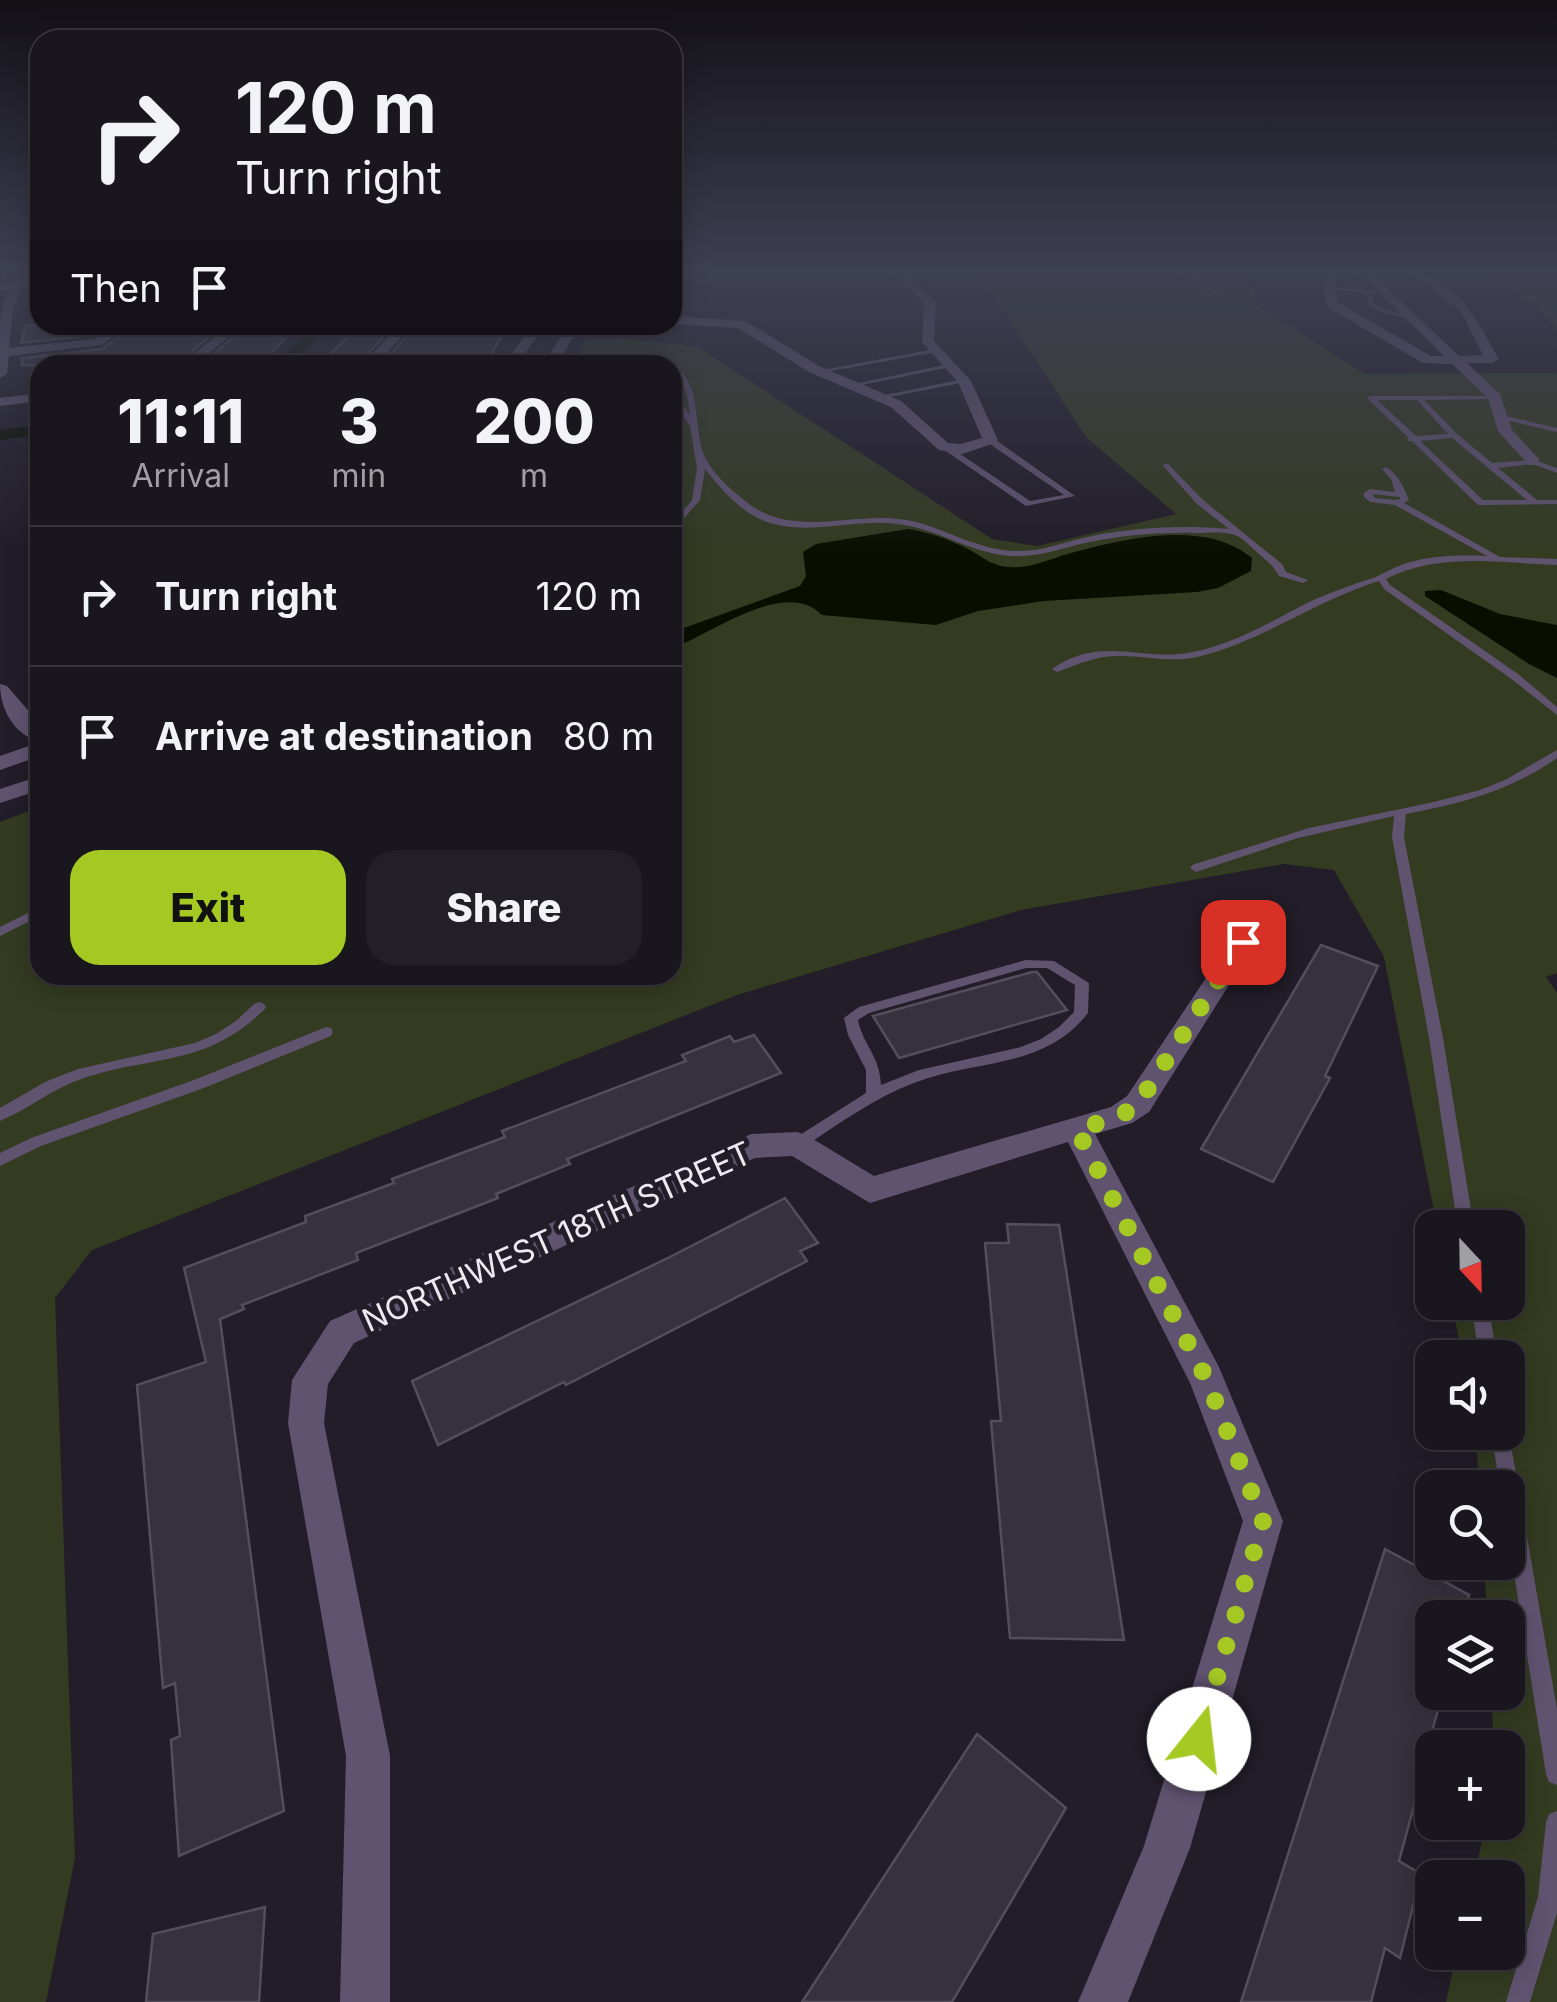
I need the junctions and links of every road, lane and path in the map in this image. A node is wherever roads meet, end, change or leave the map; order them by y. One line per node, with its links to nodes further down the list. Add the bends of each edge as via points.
1 (809, 365): 5 (street)
2 (855, 365): 5 (lane)
3 (1463, 365): 10 (street)
4 (950, 366): 7 (street); 8 (lane)
5 (820, 372): 8 (street)
6 (682, 376): 29 (lane, via 695,404 706,466 764,518 804,525 896,521 1019,554 1152,531)
7 (964, 382): 9 (lane); 19 (street)
8 (852, 385): 9 (street)
9 (879, 397): 20 (street)
10 (1495, 397): 12 (lane); 15 (street)
11 (30, 398): 13 (street)
12 (1419, 398): 17 (lane); 18 (lane, via 1370,398)
13 (0, 402)
14 (682, 407): 28 (lane, via 694,426 702,468 696,500)
15 (1500, 416): 16 (lane); 21 (street, via 1511,441)
16 (1557, 430)
17 (1454, 436): 18 (lane); 23 (lane)
18 (1410, 439): 26 (lane, via 1481,503)
19 (990, 440): 20 (street, via 962,450); 20 (lane, via 1071,496 1030,504)
20 (944, 447)
21 (1534, 462): 23 (lane); 25 (lane)
22 (1167, 465): 29 (lane)
23 (1490, 466): 26 (lane)
24 (1386, 470): 30 (lane, via 1395,478 1398,498)
25 (1557, 471)
26 (1535, 502): 27 (lane)
27 (1557, 502)
28 (682, 518)
29 (1239, 534): 33 (lane)
30 (1497, 558): 31 (lane); 32 (lane, via 1411,565)
31 (1557, 562)
32 (1379, 581): 33 (lane); 36 (lane)
33 (1316, 588): 34 (lane, via 1241,639 1192,656 1120,652)
34 (1057, 669)
35 (0, 690): 37 (street)
36 (1557, 712)
37 (30, 726)
38 (30, 752): 40 (street)
39 (1557, 753): 43 (lane, via 1487,794)
40 (0, 763)
41 (30, 786): 42 (street)
42 (0, 796)
43 (1400, 813): 44 (lane); 55 (lane, via 1398,837)
44 (1196, 868)
45 (30, 916): 46 (lane)
46 (0, 932)
47 (1243, 942): 52 (street, via 1138,1104)
48 (258, 1007): 51 (lane, via 219,1039 85,1072)
49 (326, 1032): 54 (lane)
50 (873, 1098): 50 (lane, via 918,1076 1051,1043 1081,1013 1082,983 1049,964 1026,964 864,1010 851,1027 877,1076); 53 (lane)
51 (0, 1114)
52 (1077, 1130): 53 (street, via 870,1190); 60 (street, via 1206,1378 1263,1521 1167,1848)
53 (797, 1144): 59 (street, NORTHWEST 18TH STREET, via 751,1146 342,1332 310,1380 306,1424 368,1756)
54 (0, 1160)
55 (1463, 1210)
56 (1503, 1450): 57 (lane)
57 (1557, 1774)
58 (1557, 1822): 61 (lane, via 1550,1897)
59 (365, 2002)
60 (1103, 2002)
61 (1518, 2002)

